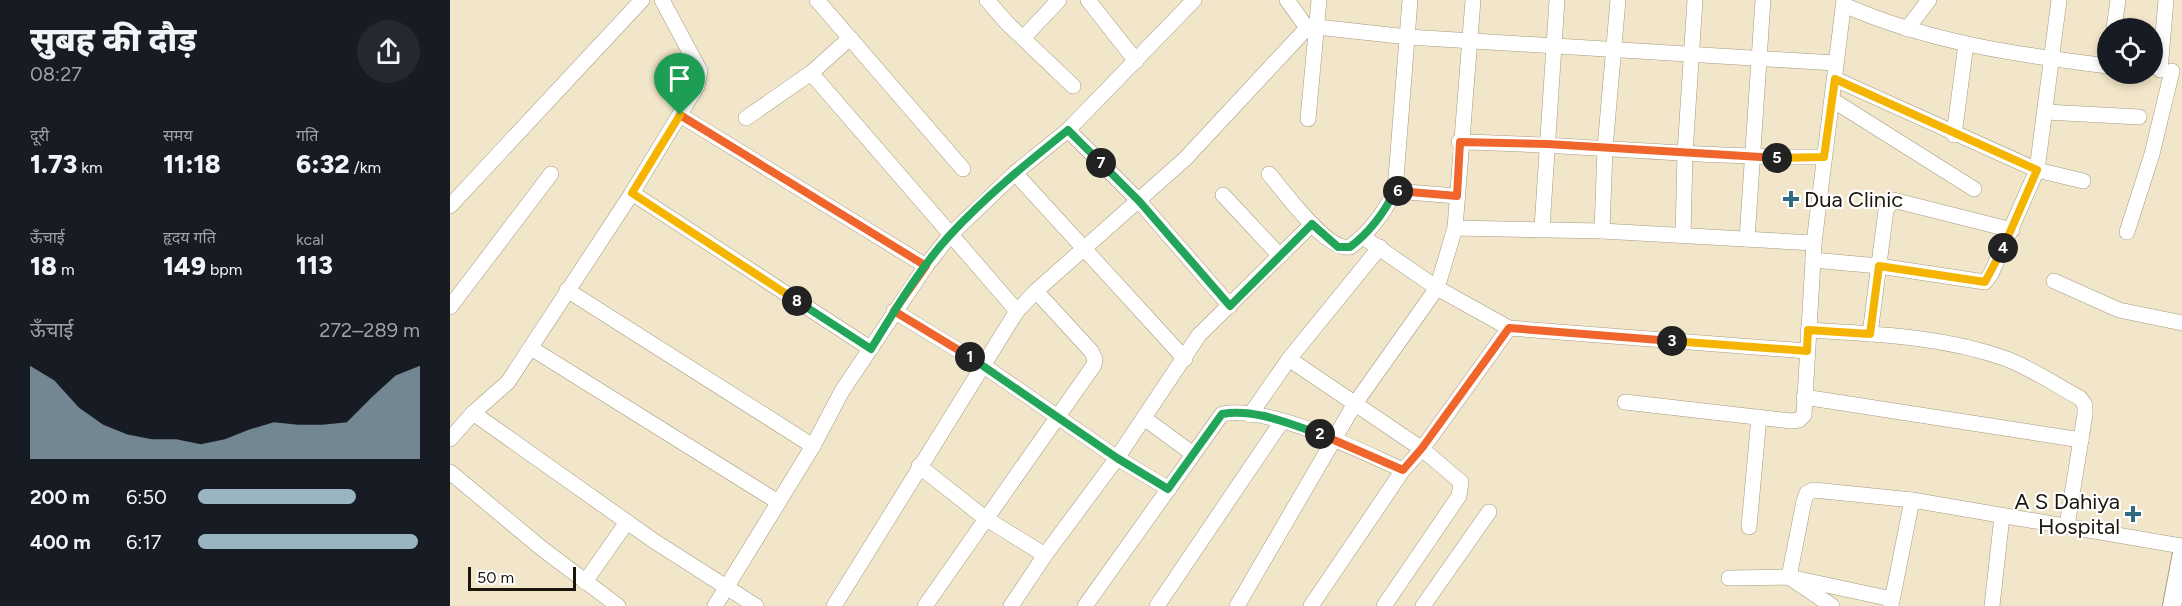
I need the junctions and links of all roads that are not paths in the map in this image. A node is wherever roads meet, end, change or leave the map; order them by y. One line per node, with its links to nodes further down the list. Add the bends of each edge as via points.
1 (642, 0): 67 (street)
2 (662, 0): 43 (street, via 700,71 697,86)
3 (817, 0): 25 (street)
4 (987, 0): 26 (street)
5 (1059, 0): 26 (street)
6 (1088, 0): 33 (street)
7 (1194, 0): 33 (street)
8 (1287, 0): 22 (street)
9 (1319, 0): 22 (street)
10 (1410, 0): 24 (street)
11 (1473, 0): 27 (street)
12 (1557, 0): 29 (street)
13 (1618, 0): 30 (street)
14 (1695, 0): 31 (street)
15 (1763, 0): 34 (street)
16 (1929, 0): 23 (street)
17 (2059, 0): 32 (street)
18 (2118, 0): 21 (street)
19 (2166, 0): 37 (street)
20 (1844, 2): 23 (street, via 1887,24); 35 (street)
21 (2115, 18)
22 (1312, 28): 24 (street); 46 (street); 66 (street)
23 (1906, 29): 28 (street)
24 (1408, 37): 27 (street); 62 (street)
25 (850, 38): 38 (street); 55 (street)
26 (1023, 38): 40 (street)
27 (1469, 39): 29 (street); 49 (street)
28 (1966, 44): 32 (street); 48 (street)
29 (1554, 46): 30 (street); 50 (street)
30 (1614, 52): 31 (street); 51 (street)
31 (1693, 54): 34 (street); 52 (street)
32 (2049, 59): 36 (street); 42 (street)
33 (1136, 61): 47 (street)
34 (1757, 61): 35 (street); 54 (street)
35 (1835, 63): 39 (street)
36 (2097, 65)
37 (2167, 71): 73 (street, via 2152,154)
38 (811, 73): 45 (street); 74 (street)
39 (1835, 79): 41 (street); 48 (street)
40 (1073, 86)
41 (1833, 101): 53 (street); 61 (street)
42 (2046, 112): 44 (street); 56 (street)
43 (680, 115): 63 (street); 83 (street)
44 (2139, 117)
45 (746, 118)
46 (1308, 119)
47 (1068, 130): 57 (street); 66 (street)
48 (1954, 135): 56 (street)
49 (1460, 142): 50 (street); 65 (street)
50 (1547, 144): 51 (street); 70 (street)
51 (1605, 148): 52 (street); 72 (street)
52 (1685, 153): 54 (street); 75 (street)
53 (1824, 157): 54 (street); 78 (street)
54 (1751, 158): 77 (street)
55 (963, 169)
56 (2037, 170): 60 (street); 71 (street)
57 (1015, 172): 74 (street); 80 (street)
58 (550, 174): 90 (street)
59 (1269, 174): 68 (street)
60 (2082, 181)
61 (1974, 189)
62 (1395, 191): 65 (street); 76 (street)
63 (632, 193): 87 (street); 98 (street)
64 (1223, 195): 81 (street)
65 (1457, 196): 69 (street)
66 (1139, 201): 80 (street); 89 (street)
67 (450, 206)
68 (1312, 224): 76 (street, via 1338,247 1350,247); 81 (street)
69 (1455, 228): 70 (street); 86 (street)
70 (1542, 228): 72 (street)
71 (2012, 230): 84 (street, via 1985,282); 84 (street, via 1893,200 1886,210)
72 (1602, 231): 75 (street)
73 (2127, 232)
74 (950, 235): 83 (street); 92 (street)
75 (1683, 236): 77 (street)
76 (1363, 237): 79 (street)
77 (1747, 239): 78 (street)
78 (1814, 243): 82 (street)
79 (1380, 246): 86 (street); 101 (street)
80 (1085, 249): 88 (street); 100 (street)
81 (1280, 256): 89 (street)
82 (1813, 260): 84 (street); 95 (street)
83 (926, 266): 91 (street)
84 (1879, 266): 96 (street)
85 (2054, 281): 93 (street, via 2119,310)
86 (1437, 288): 94 (street); 105 (street)
87 (567, 290): 97 (street); 115 (street)
88 (1036, 291): 92 (street); 108 (street, via 1095,358)
89 (1230, 306): 100 (street, via 1205,327)
90 (450, 307)
91 (894, 311): 98 (street); 102 (street)
92 (1017, 311): 102 (street)
93 (2182, 323)
94 (1509, 328): 99 (street); 116 (street)
95 (1808, 330): 96 (street); 99 (street)
96 (1870, 334): 114 (street, via 1918,337 1996,356 2023,367 2080,398 2085,405)
97 (531, 348): 106 (street, via 498,394); 124 (street)
98 (871, 349): 115 (street, via 842,391)
99 (1807, 351): 103 (street)
100 (1185, 359): 110 (street)
101 (1288, 359): 105 (street); 107 (street)
102 (984, 366): 108 (street); 119 (street)
103 (1804, 397): 109 (street, via 1804,415 1799,420); 114 (street)
104 (1624, 402): 109 (street)
105 (1354, 405): 113 (street); 116 (street)
106 (473, 413): 112 (street); 128 (street)
107 (1250, 415): 111 (street); 117 (street, via 1222,414)
108 (1056, 416): 118 (street); 127 (street)
109 (1759, 417): 130 (street)
110 (1144, 418): 117 (street); 118 (street)
111 (1282, 421): 113 (street); 148 (street)
112 (450, 439)
113 (1336, 440): 120 (street); 139 (street)
114 (2081, 440): 129 (street)
115 (813, 446): 124 (street)
116 (1422, 448): 120 (street); 141 (street, via 1461,482 1461,491)
117 (1193, 454): 122 (street)
118 (1117, 458): 122 (street); 133 (street)
119 (919, 466): 127 (street); 145 (street)
120 (1403, 470): 149 (street)
121 (450, 472): 136 (street)
122 (1168, 489): 147 (street)
123 (1912, 500): 126 (street); 135 (street, via 1814,490 1807,493); 138 (street)
124 (778, 502): 137 (street)
125 (1490, 513): 150 (street)
126 (2002, 516): 129 (street); 152 (street)
127 (985, 518): 133 (street); 140 (street)
128 (627, 522): 136 (street); 137 (street)
129 (2067, 526): 131 (street)
130 (1749, 527)
131 (2182, 546)
132 (2182, 553): 153 (main road)
133 (1045, 555): 146 (street)
134 (1729, 578): 135 (street)
135 (1789, 578): 138 (street); 151 (street)
136 (585, 582): 142 (street)
137 (727, 587): 143 (street); 144 (street)
138 (1891, 602)
139 (1246, 603)
140 (930, 604)
141 (1388, 604)
142 (618, 606)
143 (715, 606)
144 (756, 606)
145 (834, 606)
146 (1011, 606)
147 (1085, 606)
148 (1157, 606)
149 (1311, 606)
150 (1423, 606)
151 (1832, 606)
152 (1992, 606)
153 (2172, 606)

